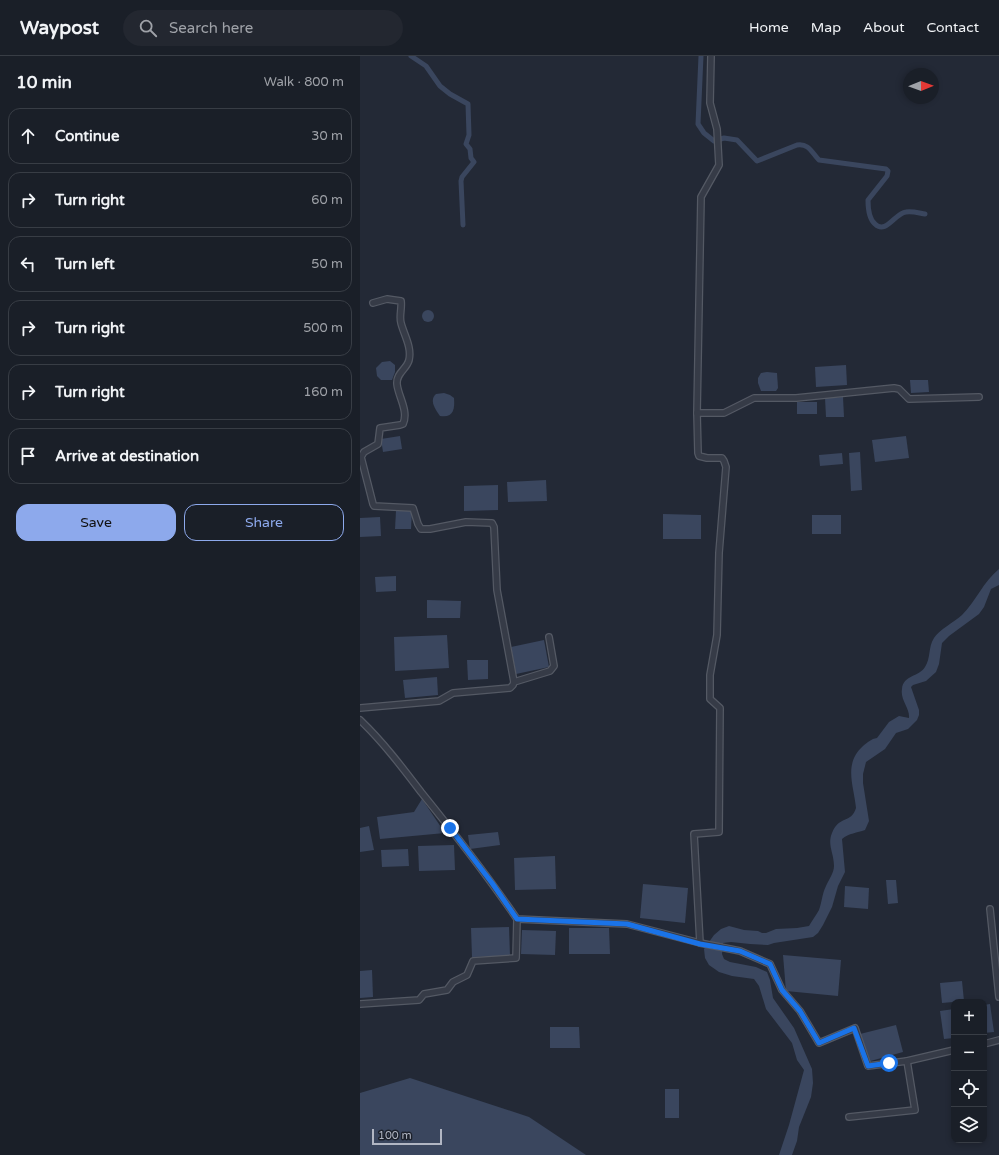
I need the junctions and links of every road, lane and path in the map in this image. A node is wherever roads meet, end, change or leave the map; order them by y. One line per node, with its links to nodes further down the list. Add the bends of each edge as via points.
1 (711, 56): 4 (street, via 710,103 717,129 719,165 701,198)
2 (373, 302): 6 (street, via 387,299 401,301 400,322 410,353 409,361 398,377 397,385 405,421 400,425 380,428 378,444 364,452 361,457 373,504 413,508 421,529 466,522 492,523 497,590)
3 (979, 397): 4 (street, via 909,399 899,389 894,388 796,398 754,398 724,414)
4 (697, 413): 11 (street, via 699,456 722,458 726,467 719,552 717,635 710,674 710,699 720,708 719,832 694,834)
5 (549, 637): 6 (street, via 554,666 550,671)
6 (514, 682): 7 (street, via 510,688 453,693 439,701)
7 (360, 708)
8 (360, 720): 10 (street, via 376,735 445,822)
9 (990, 909): 12 (street)
10 (517, 919): 11 (street, via 627,924); 14 (street, via 516,958 473,961 467,975 453,982 447,990 424,994 419,1000)
11 (700, 944): 18 (street, via 740,951 770,964 782,990 800,1011 819,1043 854,1028 868,1066)
12 (998, 975): 13 (street)
13 (999, 997)
14 (360, 1004)
15 (999, 1040): 16 (street)
16 (987, 1043)
17 (951, 1051): 18 (street)
18 (907, 1061): 19 (street, via 915,1110)
19 (849, 1117)

